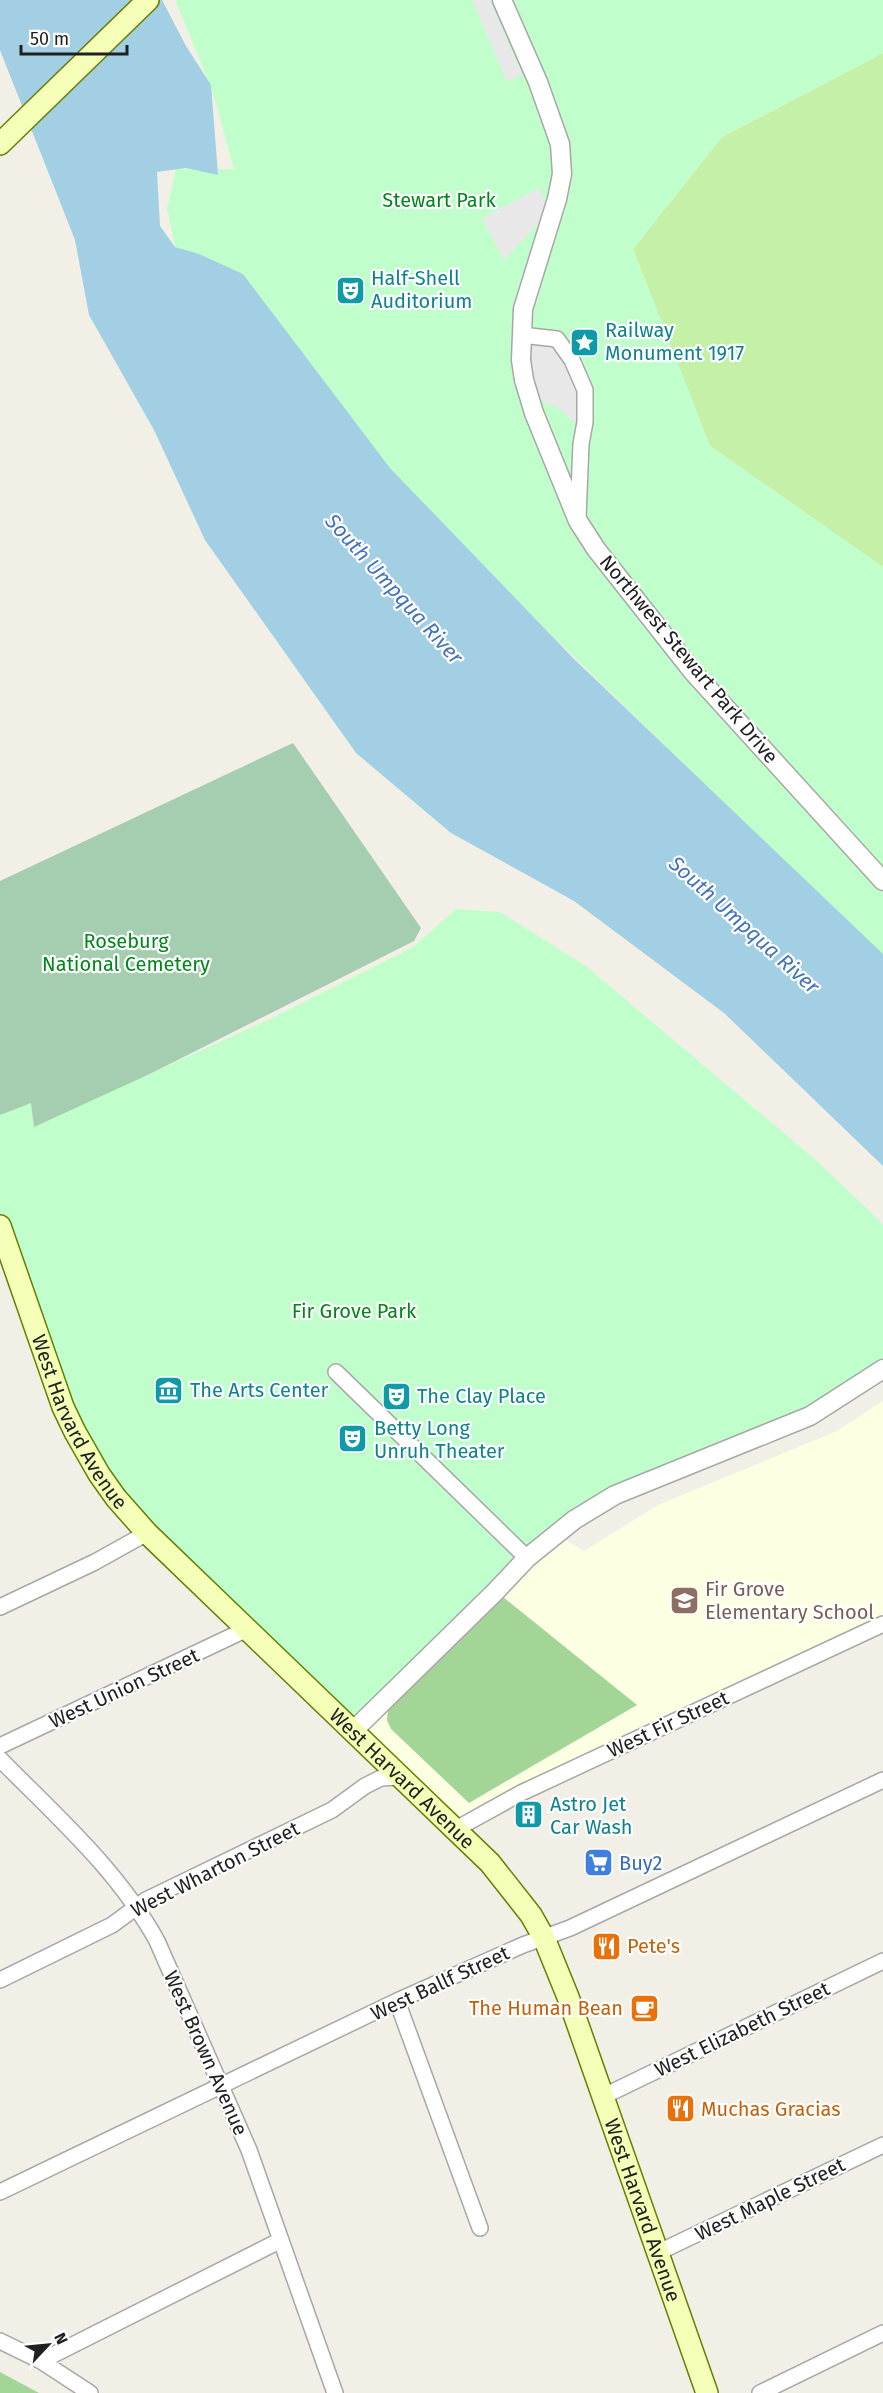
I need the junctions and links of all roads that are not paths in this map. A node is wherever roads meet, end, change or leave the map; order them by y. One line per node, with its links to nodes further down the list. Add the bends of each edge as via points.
1 (148, 0): 3 (main road)
2 (502, 0): 4 (street, Northwest Stewart Park Drive, via 560,144 562,174 523,309)
3 (0, 144)
4 (521, 335): 5 (street, Northwest Stewart Park Drive, via 524,380 534,413); 5 (street, via 557,339 572,360 585,390)
5 (578, 521): 6 (street, Northwest Stewart Park Drive, via 693,672)
6 (883, 881)
7 (0, 1226): 10 (main road, West Harvard Avenue, via 63,1407 110,1490)
8 (883, 1369): 11 (street, via 810,1416 615,1495 574,1520)
9 (336, 1372): 11 (street)
10 (147, 1533): 12 (street); 14 (main road, West Harvard Avenue)
11 (526, 1558): 15 (street)
12 (0, 1607)
13 (883, 1624): 20 (street, West Fir Street, via 521,1793)
14 (247, 1629): 15 (main road, West Harvard Avenue); 16 (street, West Union Street)
15 (353, 1731): 18 (main road, West Harvard Avenue)
16 (0, 1746)
17 (0, 1759): 21 (street, West Brown Avenue, via 101,1863)
18 (398, 1777): 20 (main road, West Harvard Avenue); 21 (street, West Wharton Street, via 381,1778 332,1810)
19 (883, 1780): 22 (street, West Ballf Street)
20 (456, 1829): 22 (main road, West Harvard Avenue, via 506,1881)
21 (136, 1907): 24 (street, West Wharton Street, via 112,1925); 26 (street, West Brown Avenue, via 157,1941)
22 (544, 1938): 25 (street, West Ballf Street); 27 (main road, West Harvard Avenue)
23 (883, 1961): 27 (street, West Elizabeth Street)
24 (0, 1980)
25 (397, 2001): 26 (street, West Ballf Street); 30 (street)
26 (221, 2086): 29 (street, West Ballf Street); 31 (street, West Brown Avenue)
27 (602, 2097): 32 (main road, West Harvard Avenue)
28 (883, 2145): 32 (street, West Maple Street)
29 (0, 2192)
30 (480, 2228)
31 (281, 2240): 35 (street); 37 (street, West Brown Avenue)
32 (657, 2253): 38 (main road, West Harvard Avenue)
33 (883, 2333): 39 (street)
34 (0, 2341): 35 (street)
35 (41, 2361): 36 (street)
36 (90, 2393)
37 (335, 2393)
38 (707, 2393)
39 (760, 2393)

